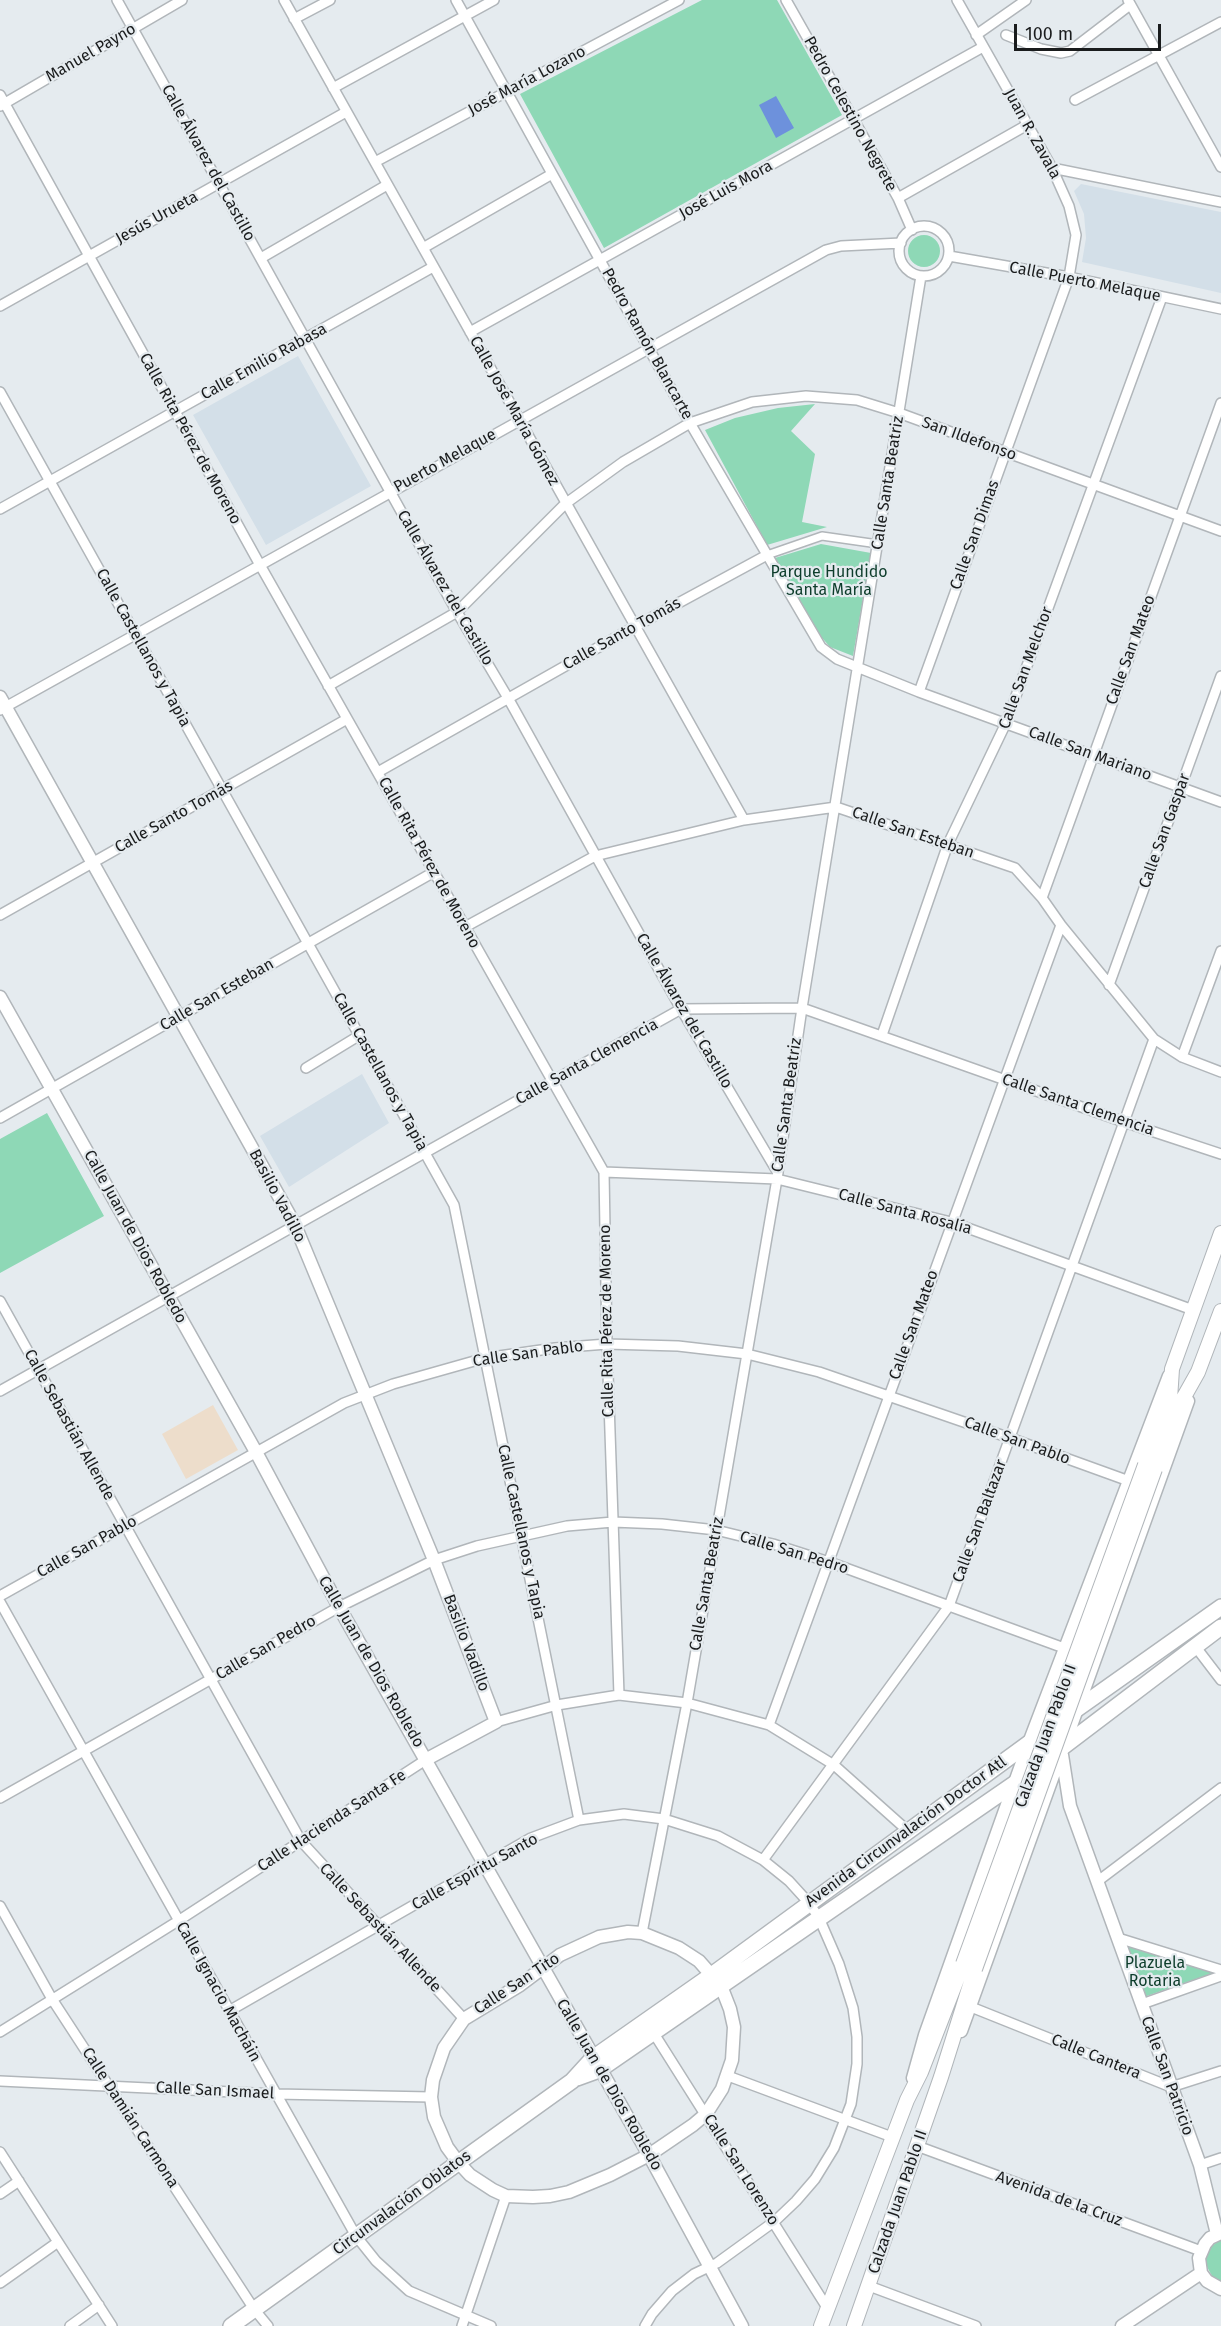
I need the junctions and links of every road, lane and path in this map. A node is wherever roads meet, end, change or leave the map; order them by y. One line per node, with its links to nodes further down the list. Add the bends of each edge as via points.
1 (117, 0): 15 (street, Calle Álvarez del Castillo)
2 (182, 0): 15 (street, Manuel Payno)
3 (284, 0): 13 (street, Calle José María Gómez)
4 (330, 0): 13 (street)
5 (456, 0): 12 (street, Pedro Ramón Blancarte)
6 (494, 0): 12 (street)
7 (679, 0): 21 (street, José María Lozano)
8 (786, 0): 25 (street, Pedro Celestino Negrete)
9 (957, 0): 16 (street, Juan R. Zavala)
10 (1026, 0): 16 (street)
11 (1129, 2): 17 (street, via 1070,51 1041,49); 19 (street)
12 (465, 16): 20 (street); 21 (street, Pedro Ramón Blancarte)
13 (294, 19): 20 (street, Calle José María Gómez)
14 (1221, 22): 19 (street)
15 (134, 29): 23 (street, Manuel Payno); 31 (street, Calle Álvarez del Castillo)
16 (976, 35): 18 (street, Juan R. Zavala)
17 (1006, 35)
18 (983, 47): 25 (street, José Luis Mora); 26 (street, Juan R. Zavala)
19 (1159, 56): 22 (street); 28 (street)
20 (333, 88): 24 (street, Calle José María Gómez)
21 (506, 91): 27 (street, José María Lozano); 30 (street, Pedro Ramón Blancarte)
22 (1075, 100)
23 (2, 101): 38 (street, Calle Rita Pérez de Moreno)
24 (346, 112): 27 (street, Calle José María Gómez); 31 (street, Jesús Urueta)
25 (853, 119): 33 (street, Pedro Celestino Negrete); 41 (street, José Luis Mora)
26 (1027, 125): 29 (street, Juan R. Zavala); 33 (street)
27 (375, 162): 32 (street, Calle José María Gómez)
28 (1221, 167)
29 (1052, 168): 34 (street); 44 (street, Juan R. Zavala, via 1069,206 1076,236)
30 (552, 174): 37 (street); 41 (street, Pedro Ramón Blancarte)
31 (219, 183): 38 (street, Jesús Urueta); 40 (street, Calle Álvarez del Castillo)
32 (387, 185): 37 (street, Calle José María Gómez); 40 (street)
33 (898, 198): 35 (street, Pedro Celestino Negrete)
34 (1221, 202)
35 (912, 230): 36 (street); 39 (street, via 921,226 939,231 949,247)
36 (901, 243): 43 (street, via 899,252 906,268); 50 (street, Puerto Melaque, via 826,250)
37 (423, 248): 42 (street, Calle José María Gómez)
38 (88, 256): 46 (street, Jesús Urueta); 53 (street, Calle Rita Pérez de Moreno)
39 (949, 256): 43 (street, via 939,271); 44 (street, Calle Puerto Melaque)
40 (261, 258): 49 (street, Calle Álvarez del Castillo)
41 (600, 260): 48 (street, José Luis Mora); 50 (street, Pedro Ramón Blancarte)
42 (434, 267): 48 (street, Calle José María Gómez); 49 (street, Calle Emilio Rabasa)
43 (921, 276): 54 (street, Calle Santa Beatriz)
44 (1069, 278): 45 (street, Calle Puerto Melaque); 57 (street, Calle San Dimas)
45 (1162, 297): 47 (street, Calle Puerto Melaque); 59 (street, Calle San Melchor)
46 (0, 306)
47 (1221, 309)
48 (470, 332): 55 (street, Calle José María Gómez)
49 (305, 338): 53 (street, Calle Emilio Rabasa); 60 (street, Calle Álvarez del Castillo)
50 (649, 347): 55 (street, Puerto Melaque); 56 (street, Pedro Ramón Blancarte)
51 (0, 392): 58 (street, Calle Castellanos y Tapia)
52 (1221, 403): 63 (street, Calle San Mateo)
53 (175, 411): 58 (street, Calle Emilio Rabasa); 67 (street, Calle Rita Pérez de Moreno)
54 (899, 413): 56 (street, San Ildefonso, via 857,400 806,396 752,402); 57 (street, San Ildefonso); 65 (street, Calle Santa Beatriz)
55 (519, 420): 60 (street, Puerto Melaque); 61 (street, Calle José María Gómez)
56 (690, 423): 61 (street, San Ildefonso, via 623,462); 66 (street, Pedro Ramón Blancarte)
57 (1004, 452): 59 (street, San Ildefonso); 74 (street, Calle San Dimas)
58 (50, 481): 62 (street, Calle Emilio Rabasa); 70 (street, Calle Castellanos y Tapia)
59 (1092, 484): 63 (street, San Ildefonso); 78 (street, Calle San Melchor)
60 (390, 492): 67 (street, Puerto Melaque); 68 (street, Calle Álvarez del Castillo)
61 (566, 504): 68 (street, San Ildefonso); 69 (street, Calle José María Gómez)
62 (0, 509)
63 (1179, 516): 64 (street, San Ildefonso); 79 (street, Calle San Mateo)
64 (1221, 531)
65 (878, 544): 66 (street, Calle Santo Tomás, via 822,536); 71 (street, Calle Santa Beatriz)
66 (767, 555): 69 (street, Calle Santo Tomás); 71 (street, Pedro Ramón Blancarte, via 821,647)
67 (260, 565): 70 (street, Puerto Melaque); 73 (street, Calle Rita Pérez de Moreno)
68 (457, 612): 73 (street, San Ildefonso); 75 (street, Calle Álvarez del Castillo)
69 (636, 626): 75 (street, Calle Santo Tomás); 85 (street, Calle José María Gómez)
70 (136, 635): 76 (street, Puerto Melaque); 82 (street, Calle Castellanos y Tapia)
71 (858, 668): 74 (street, Calle San Mariano); 84 (street, Calle Santa Beatriz)
72 (1221, 676): 81 (street, Calle San Gaspar)
73 (328, 686): 77 (street, Calle Rita Pérez de Moreno)
74 (919, 692): 78 (street, Calle San Mariano)
75 (508, 698): 80 (street, Calle Santo Tomás); 87 (street, Calle Álvarez del Castillo)
76 (2, 705): 88 (street, Basilio Vadillo)
77 (347, 719): 80 (street, Calle Rita Pérez de Moreno); 82 (street, Calle Santo Tomás)
78 (1006, 723): 79 (street, Calle San Mariano); 86 (street, Calle San Melchor)
79 (1093, 755): 81 (street, Calle San Mariano); 90 (street, Calle San Mateo)
80 (378, 772): 89 (street, Calle Rita Pérez de Moreno)
81 (1181, 788): 83 (street, Calle San Mariano); 96 (street, Calle San Gaspar)
82 (222, 790): 88 (street, Calle Santo Tomás); 94 (street, Calle Castellanos y Tapia)
83 (1221, 802)
84 (836, 807): 85 (street, Calle San Esteban); 86 (street, Calle San Esteban); 98 (street, Calle Santa Beatriz)
85 (744, 820): 87 (street, Calle San Esteban)
86 (948, 844): 90 (street, Calle San Esteban, via 1015,868); 102 (street, Calle San Melchor)
87 (595, 856): 93 (street, Calle San Esteban); 99 (street, Calle Álvarez del Castillo)
88 (92, 863): 91 (street, Calle Santo Tomás); 100 (street, Basilio Vadillo)
89 (434, 872): 93 (street, Calle Rita Pérez de Moreno); 94 (street, Calle San Esteban)
90 (1042, 898): 92 (street, Calle San Esteban)
91 (0, 915)
92 (1061, 925): 96 (street, Calle San Esteban); 107 (street, Calle San Mateo)
93 (465, 927): 108 (street, Calle Rita Pérez de Moreno)
94 (308, 943): 100 (street, Calle San Esteban); 101 (street, Calle Castellanos y Tapia)
95 (1221, 951): 104 (street)
96 (1109, 985): 103 (street, Calle San Esteban)
97 (0, 997): 109 (street, Calle Juan de Dios Robledo)
98 (802, 1008): 99 (street, Calle Santa Clemencia); 102 (street, Calle Santa Clemencia); 115 (street, Calle Santa Beatriz)
99 (681, 1009): 108 (street, Calle Santa Clemencia); 115 (street, Calle Álvarez del Castillo)
100 (178, 1017): 109 (street, Calle San Esteban); 117 (street, Basilio Vadillo)
101 (360, 1035): 105 (street); 112 (street, Calle Castellanos y Tapia)
102 (882, 1035): 107 (street, Calle Santa Clemencia)
103 (1154, 1039): 104 (street, Calle San Esteban); 111 (street, Calle San Baltazar)
104 (1182, 1057): 106 (street, Calle San Esteban)
105 (306, 1068)
106 (1221, 1072)
107 (1005, 1080): 111 (street, Calle Santa Clemencia); 116 (street, Calle San Mateo)
108 (552, 1081): 112 (street, Calle Santa Clemencia); 114 (street, Calle Rita Pérez de Moreno)
109 (53, 1089): 110 (street, Calle San Esteban); 120 (street, Calle Juan de Dios Robledo)
110 (0, 1118)
111 (1124, 1122): 113 (street, Calle Santa Clemencia); 119 (street, Calle San Baltazar)
112 (425, 1153): 117 (street, Calle Santa Clemencia); 127 (street, Calle Castellanos y Tapia, via 458,1217)
113 (1221, 1154)
114 (604, 1173): 115 (street, Calle Santa Rosalía); 125 (street, Calle Rita Pérez de Moreno)
115 (777, 1176): 116 (street, Calle Santa Rosalía); 126 (street, Calle Santa Beatriz)
116 (951, 1221): 119 (street, Calle Santa Rosalía); 133 (street, Calle San Mateo)
117 (295, 1225): 120 (street, Calle Santa Clemencia); 132 (street, Basilio Vadillo)
118 (1221, 1233): 122 (main road, Calzada Juan Pablo II)
119 (1072, 1266): 122 (street, Calle Santa Rosalía); 134 (street, Calle San Baltazar)
120 (167, 1297): 129 (street, Calle Santa Clemencia); 135 (street, Calle Juan de Dios Robledo)
121 (0, 1301): 129 (street, Calle Sebastián Allende)
122 (1193, 1311): 128 (main road, Calzada Juan Pablo II)
123 (1221, 1311): 124 (main road, Calzada Juan Pablo II)
124 (1216, 1342): 130 (main road, Calzada Juan Pablo II)
125 (607, 1344): 126 (street, Calle San Pablo, via 678,1346); 127 (street, Calle San Pablo); 138 (street, Calle Rita Pérez de Moreno)
126 (747, 1354): 133 (street, Calle San Pablo); 140 (street, Calle Santa Beatriz)
127 (485, 1358): 132 (street, Calle San Pablo); 141 (street, Calle Castellanos y Tapia)
128 (1172, 1369): 136 (main road, Calzada Juan Pablo II, via 1170,1399); 137 (street, Calzada Juan Pablo II)
129 (38, 1370): 131 (street, Calle Santa Clemencia); 139 (street, Calle Sebastián Allende)
130 (1198, 1372): 136 (main road, Calzada Juan Pablo II); 155 (street, Calzada Juan Pablo II)
131 (0, 1391)
132 (364, 1395): 135 (street, Calle San Pablo); 142 (street, Basilio Vadillo)
133 (889, 1395): 134 (street, Calle San Pablo); 143 (street, Calle San Mateo)
134 (1010, 1438): 137 (street, Calle San Pablo); 146 (street, Calle San Baltazar)
135 (256, 1452): 139 (street, Calle San Pablo); 147 (street, Calle Juan de Dios Robledo)
136 (1150, 1467): 186 (main road, Calzada Juan Pablo II, bridge)
137 (1129, 1481): 151 (street, Calzada Juan Pablo II)
138 (613, 1522): 140 (street, Calle San Pedro); 141 (street, Calle San Pedro); 156 (street, Calle Rita Pérez de Moreno)
139 (125, 1525): 144 (street, Calle San Pablo); 152 (street, Calle Sebastián Allende)
140 (716, 1530): 143 (street, Calle San Pedro); 157 (street, Calle Santa Beatriz)
141 (522, 1535): 142 (street, Calle San Pedro); 158 (street, Calle Castellanos y Tapia)
142 (434, 1560): 147 (street, Calle San Pedro); 160 (street, Basilio Vadillo)
143 (829, 1562): 146 (street, Calle San Pedro); 161 (street, Calle San Mateo)
144 (0, 1596)
145 (0, 1602): 164 (street, Calle Ignacio Macháin)
146 (949, 1606): 151 (street, Calle San Pedro); 166 (street, Calle San Baltazar)
147 (339, 1607): 152 (street, Calle San Pedro); 165 (street, Calle Juan de Dios Robledo)
148 (1221, 1607): 159 (main road, Avenida Circunvalación Doctor Atl)
149 (1221, 1627): 150 (main road, Avenida Circunvalación Doctor Atl)
150 (1195, 1646): 154 (street); 163 (main road, Avenida Circunvalación Doctor Atl)
151 (1064, 1648): 153 (street, Calzada Juan Pablo II)
152 (212, 1679): 164 (street, Calle San Pedro); 175 (street, Calle Sebastián Allende)
153 (1052, 1679): 155 (street, via 1068,1692); 162 (street, Calzada Juan Pablo II)
154 (1221, 1680)
155 (1086, 1685): 159 (street, Calzada Juan Pablo II)
156 (619, 1695): 157 (street, Calle Hacienda Santa Fe); 158 (street, Calle Hacienda Santa Fe)
157 (687, 1703): 161 (street, Calle Hacienda Santa Fe); 171 (street, Calle Santa Beatriz)
158 (557, 1705): 160 (street, Calle Hacienda Santa Fe); 172 (street, Calle Castellanos y Tapia)
159 (1078, 1709): 162 (main road, Avenida Circunvalación Doctor Atl); 163 (street, Calzada Juan Pablo II)
160 (496, 1722): 165 (street, Calle Hacienda Santa Fe)
161 (769, 1725): 166 (street, Calle Hacienda Santa Fe)
162 (1029, 1743): 167 (street, Calzada Juan Pablo II); 174 (main road, Avenida Circunvalación Doctor Atl)
163 (1062, 1748): 167 (main road, Avenida Circunvalación Doctor Atl); 173 (street, Calzada Juan Pablo II); 178 (street, Calle San Patricio, via 1067,1794)
164 (82, 1752): 169 (street, Calle San Pedro); 182 (street, Calle Ignacio Macháin)
165 (427, 1759): 175 (street, Calle Hacienda Santa Fe); 177 (street, Calle Juan de Dios Robledo)
166 (834, 1765): 174 (street, Calle Hacienda Santa Fe); 176 (street, Calle San Baltazar)
167 (1014, 1784): 170 (street, Calzada Juan Pablo II); 181 (main road, Avenida Circunvalación Doctor Atl)
168 (1221, 1788): 178 (street)
169 (0, 1797)
170 (1003, 1815): 173 (street, via 1022,1813); 207 (street, Calzada Juan Pablo II, via 925,2035)
171 (664, 1818): 172 (street, Calle Espíritu Santo, via 624,1814); 176 (street, Calle Espíritu Santo, via 718,1836); 184 (street, Calle Santa Beatriz)
172 (579, 1821): 177 (street, Calle Espíritu Santo, via 531,1838)
173 (1035, 1827): 193 (street, Calzada Juan Pablo II)
174 (908, 1831): 179 (main road, Avenida Circunvalación Doctor Atl)
175 (301, 1841): 182 (street, Calle Hacienda Santa Fe); 183 (street, Calle Sebastián Allende)
176 (764, 1860): 179 (street, Calle Espíritu Santo)
177 (485, 1864): 183 (street, Calle Espíritu Santo); 187 (street, Calle Juan de Dios Robledo)
178 (1098, 1881): 185 (street, Calle San Patricio)
179 (809, 1903): 181 (street, Calle Espíritu Santo); 190 (main road, Avenida Circunvalación Doctor Atl)
180 (0, 1906): 191 (street, Calle Damián Carmona)
181 (819, 1918): 190 (main road, Avenida Circunvalación Doctor Atl); 209 (street, Calle Espíritu Santo, via 839,1964 853,2008 857,2037 857,2064)
182 (178, 1922): 191 (street, Calle Hacienda Santa Fe); 194 (street, Calle Ignacio Macháin)
183 (378, 1927): 194 (street, Calle Espíritu Santo); 195 (street, Calle Sebastián Allende)
184 (642, 1933): 187 (street, Calle San Tito, via 599,1937); 190 (street, Calle San Tito, via 679,1948)
185 (1118, 1938): 188 (street); 192 (street, Calle San Patricio)
186 (969, 1966): 201 (main road, Calzada Juan Pablo II); 207 (main road, Calzada Juan Pablo II)
187 (542, 1968): 195 (street, Calle San Tito); 198 (street, Calle Juan de Dios Robledo)
188 (1221, 1970)
189 (1221, 1976): 192 (street)
190 (717, 1980): 197 (main road, Avenida Circunvalación Doctor Atl); 198 (main road, Avenida Circunvalación Doctor Atl); 200 (street, via 734,2027)
191 (52, 1999): 196 (street, Calle Hacienda Santa Fe); 203 (street, Calle Damián Carmona)
192 (1142, 2004): 204 (street, Calle San Patricio)
193 (971, 2007): 201 (street, Calzada Juan Pablo II); 204 (street, Calle Cantera)
194 (229, 2011): 205 (street, Calle Ignacio Macháin)
195 (464, 2019): 206 (street, Calle San Tito, via 437,2063)
196 (0, 2032)
197 (654, 2032): 198 (main road, Avenida Circunvalación Doctor Atl); 208 (street, Calle San Lorenzo)
198 (596, 2064): 213 (street, Calle Juan de Dios Robledo); 215 (main road, Circunvalación Oblatos)
199 (1221, 2071): 204 (street)
200 (728, 2076): 208 (street); 209 (street)
201 (941, 2077): 211 (main road, Calzada Juan Pablo II)
202 (0, 2081): 203 (street, Calle San Ismael)
203 (110, 2086): 205 (street, Calle San Ismael); 232 (street, Calle Damián Carmona)
204 (1171, 2087): 216 (street, Calle San Patricio)
205 (275, 2094): 206 (street, Calle San Ismael); 222 (street, Calle Ignacio Macháin)
206 (431, 2097): 215 (street, Calle San Tito, via 439,2132)
207 (907, 2100): 210 (main road, Calzada Juan Pablo II)
208 (706, 2114): 213 (street); 220 (street, Calle San Lorenzo)
209 (846, 2122): 210 (street); 220 (street, Calle Espíritu Santo, via 815,2179)
210 (892, 2138): 231 (main road, Calzada Juan Pablo II)
211 (917, 2146): 224 (street, Avenida de la Cruz); 228 (main road, Calzada Juan Pablo II)
212 (0, 2152): 217 (street)
213 (649, 2155): 219 (street, via 569,2192); 225 (street, Calle Juan de Dios Robledo)
214 (1221, 2158): 216 (street)
215 (458, 2163): 219 (street, Calle San Tito, via 481,2183); 222 (main road, Circunvalación Oblatos)
216 (1200, 2165): 221 (street, Calle San Patricio)
217 (19, 2181): 218 (street); 223 (street)
218 (0, 2194)
219 (506, 2196): 233 (street)
220 (775, 2222): 225 (street, Calle Espíritu Santo); 231 (street, Calle San Lorenzo)
221 (1219, 2234): 224 (street)
222 (356, 2236): 232 (main road, Circunvalación Oblatos); 233 (street, Calle Ignacio Macháin, via 409,2291)
223 (58, 2242): 227 (street); 230 (street)
224 (1201, 2251): 226 (street)
225 (710, 2266): 239 (street, Calle Espíritu Santo, via 672,2291); 240 (street, Calle Juan de Dios Robledo)
226 (1201, 2273): 229 (street); 244 (street)
227 (0, 2283)
228 (869, 2286): 242 (main road, Calzada Juan Pablo II); 243 (street)
229 (1221, 2289)
230 (99, 2306): 234 (street); 235 (street)
231 (828, 2308): 241 (main road, Calzada Juan Pablo II)
232 (255, 2309): 236 (main road, Circunvalación Oblatos); 237 (street, Calle Damián Carmona)
233 (464, 2321): 238 (street, Calle Ignacio Macháin)
234 (70, 2326)
235 (112, 2326)
236 (231, 2326)
237 (268, 2326)
238 (491, 2326)
239 (645, 2326)
240 (742, 2326)
241 (821, 2326)
242 (854, 2326)
243 (976, 2326)
244 (1122, 2326)

